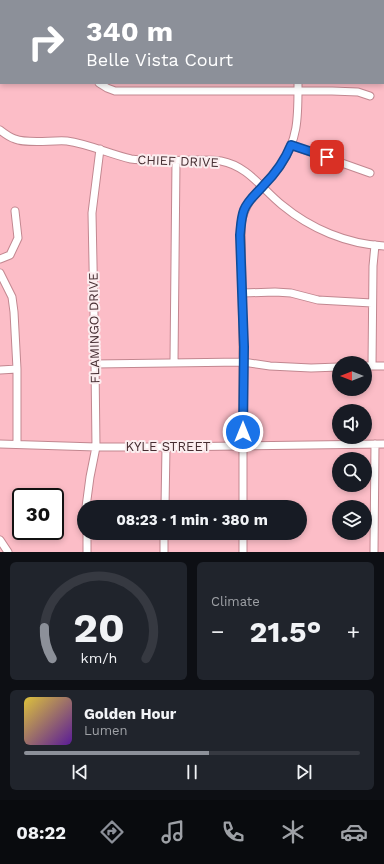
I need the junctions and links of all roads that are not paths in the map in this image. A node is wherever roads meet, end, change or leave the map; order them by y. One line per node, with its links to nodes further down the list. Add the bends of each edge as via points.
1 (101, 84): 2 (street, via 115,91)
2 (298, 87): 3 (street, via 358,92); 5 (street, via 297,126)
3 (370, 96)
4 (0, 130): 6 (street, CHIEF DRIVE, via 17,140 66,141)
5 (291, 145): 8 (street); 9 (street, via 279,167)
6 (100, 149): 7 (street, CHIEF DRIVE, via 131,159); 20 (street, FLAMINGO DRIVE, via 92,213)
7 (176, 161): 9 (street, CHIEF DRIVE, via 208,160 234,164); 18 (street)
8 (370, 173)
9 (263, 187): 11 (street, CHIEF DRIVE, via 280,204 304,221 331,234); 15 (street, via 248,202 242,216 240,235)
10 (15, 211): 13 (street, via 18,238 10,255)
11 (375, 245): 12 (street, CHIEF DRIVE); 16 (street)
12 (384, 246)
13 (0, 259)
14 (0, 273): 24 (street, via 12,297)
15 (243, 293): 16 (street, via 291,293 318,300); 19 (street)
16 (372, 303): 17 (street)
17 (369, 356)
18 (174, 362): 19 (street); 20 (street)
19 (244, 362): 23 (street, via 270,366); 30 (street)
20 (95, 364): 31 (street, FLAMINGO DRIVE)
21 (372, 366): 22 (street)
22 (384, 366)
23 (332, 367)
24 (17, 369): 25 (street); 27 (street)
25 (0, 370)
26 (0, 444): 27 (street, KYLE STREET)
27 (17, 444): 31 (street, KYLE STREET)
28 (376, 444): 29 (street, KYLE STREET); 30 (street, KYLE STREET); 44 (street)
29 (384, 444)
30 (243, 446): 32 (street, KYLE STREET); 35 (street)
31 (96, 447): 32 (street, KYLE STREET); 33 (street, FLAMINGO DRIVE)
32 (166, 447): 34 (street)
33 (87, 500)
34 (165, 500)
35 (243, 500)
36 (0, 540): 40 (street)
37 (87, 540): 41 (street)
38 (164, 540): 42 (street)
39 (243, 540): 43 (street)
40 (8, 552)
41 (87, 552)
42 (164, 552)
43 (243, 552)
44 (374, 552)

